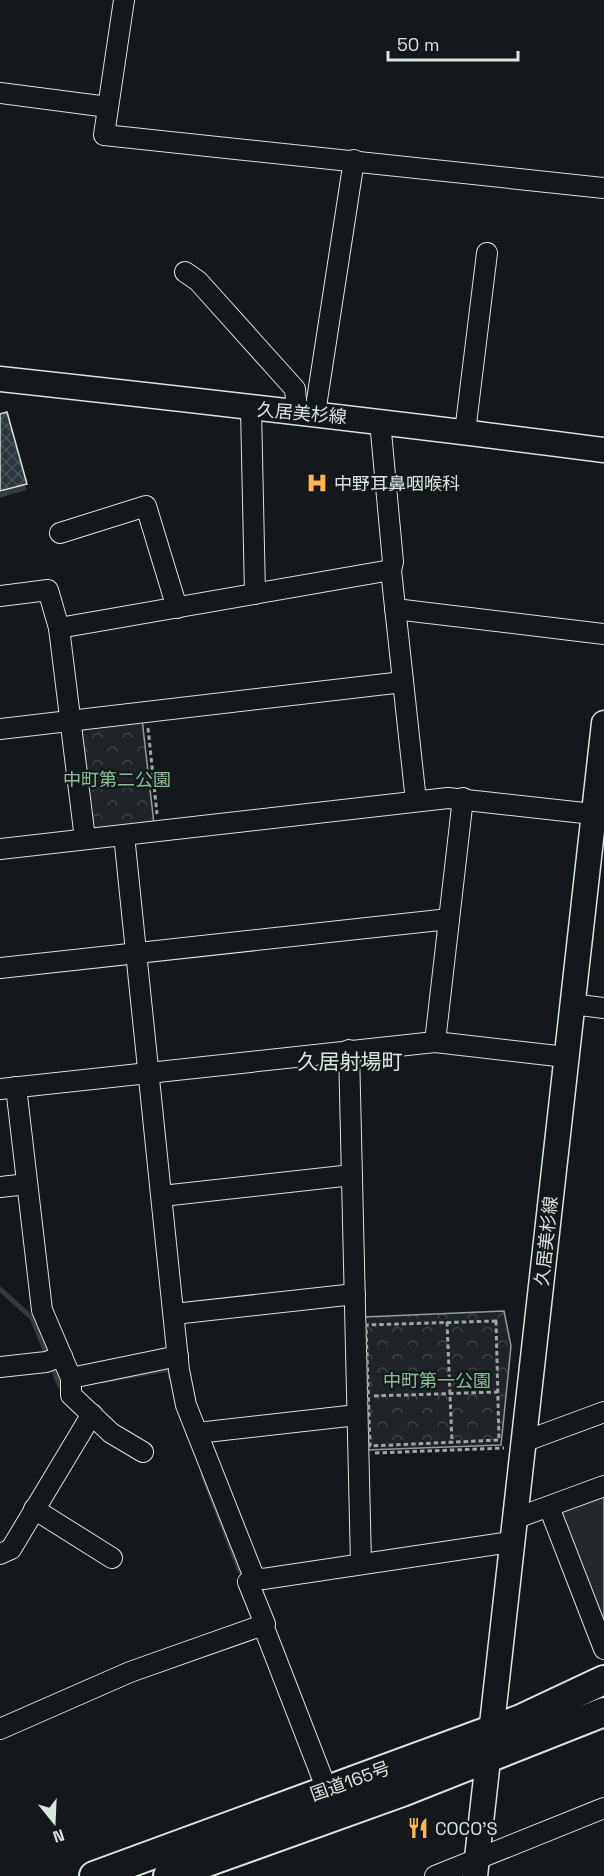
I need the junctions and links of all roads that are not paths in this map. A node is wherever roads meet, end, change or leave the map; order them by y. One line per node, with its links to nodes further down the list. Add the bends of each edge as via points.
1 (124, 0): 3 (street)
2 (0, 93): 3 (street)
3 (108, 107): 4 (street, via 104,135)
4 (354, 160): 5 (street); 10 (street)
5 (604, 188)
6 (487, 253): 12 (street)
7 (185, 272): 10 (street, via 295,388)
8 (0, 379): 9 (main road, 久居美杉線)
9 (251, 409): 10 (main road, 久居美杉線); 16 (street)
10 (306, 412): 11 (main road, 久居美杉線)
11 (380, 421): 12 (main road, 久居美杉線); 15 (street)
12 (465, 432): 13 (main road, 久居美杉線)
13 (604, 450)
14 (60, 533): 18 (street, via 146,506)
15 (391, 570): 16 (street); 19 (street)
16 (255, 594): 18 (street)
17 (0, 596): 20 (street, via 48,590)
18 (177, 608): 20 (street)
19 (395, 609): 21 (street); 22 (street)
20 (58, 628): 23 (street)
21 (604, 634)
22 (403, 682): 23 (street); 27 (street)
23 (70, 721): 25 (street); 30 (street)
24 (604, 723): 28 (main road, 久居美杉線)
25 (0, 729)
26 (463, 798): 27 (street); 28 (street); 32 (street)
27 (416, 801): 29 (street)
28 (593, 814): 35 (main road, 久居美杉線)
29 (124, 835): 30 (street); 33 (street)
30 (85, 839): 31 (street)
31 (0, 849)
32 (449, 919): 33 (street); 37 (street)
33 (136, 953): 34 (street); 40 (street)
34 (0, 968)
35 (572, 1004): 36 (street); 39 (main road, 久居美杉線)
36 (604, 1008)
37 (435, 1042): 38 (street); 39 (street)
38 (349, 1050): 40 (street); 42 (street)
39 (566, 1057): 56 (main road, 久居美杉線)
40 (148, 1072): 41 (street); 45 (street)
41 (8, 1088): 43 (street)
42 (352, 1174): 45 (street); 46 (street)
43 (27, 1184): 44 (street); 49 (street, via 42,1310)
44 (0, 1187)
45 (162, 1196): 47 (street)
46 (355, 1294): 47 (street); 54 (street)
47 (174, 1314): 48 (street)
48 (178, 1356): 51 (street); 55 (street, via 186,1405)
49 (55, 1359): 50 (street); 51 (street)
50 (0, 1367)
51 (71, 1378): 53 (street, via 71,1395)
52 (604, 1412): 56 (street)
53 (92, 1414): 57 (street, via 111,1433); 60 (street)
54 (357, 1415): 55 (street); 64 (street)
55 (197, 1433): 65 (street)
56 (514, 1445): 61 (main road, 久居美杉線)
57 (143, 1452)
58 (604, 1486): 59 (street)
59 (549, 1507): 61 (street); 67 (street)
60 (34, 1509): 62 (street, via 11,1549); 63 (street)
61 (512, 1531): 64 (street); 71 (main road, 久居美杉線)
62 (0, 1554)
63 (112, 1558)
64 (361, 1564): 65 (street, via 263,1579)
65 (254, 1577): 66 (street, via 248,1582)
66 (263, 1625): 70 (street, via 130,1672); 73 (street)
67 (604, 1649)
68 (604, 1680): 71 (highway, 国道165号)
69 (604, 1712): 72 (highway, 国道165号)
70 (0, 1729)
71 (492, 1731): 72 (main road, 久居美杉線); 73 (highway, 国道165号)
72 (488, 1760): 75 (main road, 久居美杉線); 77 (highway, 国道165号)
73 (327, 1790): 76 (highway, 国道165号)
74 (604, 1808): 75 (street)
75 (476, 1868): 78 (street)
76 (94, 1876)
77 (168, 1876)
78 (435, 1876)

